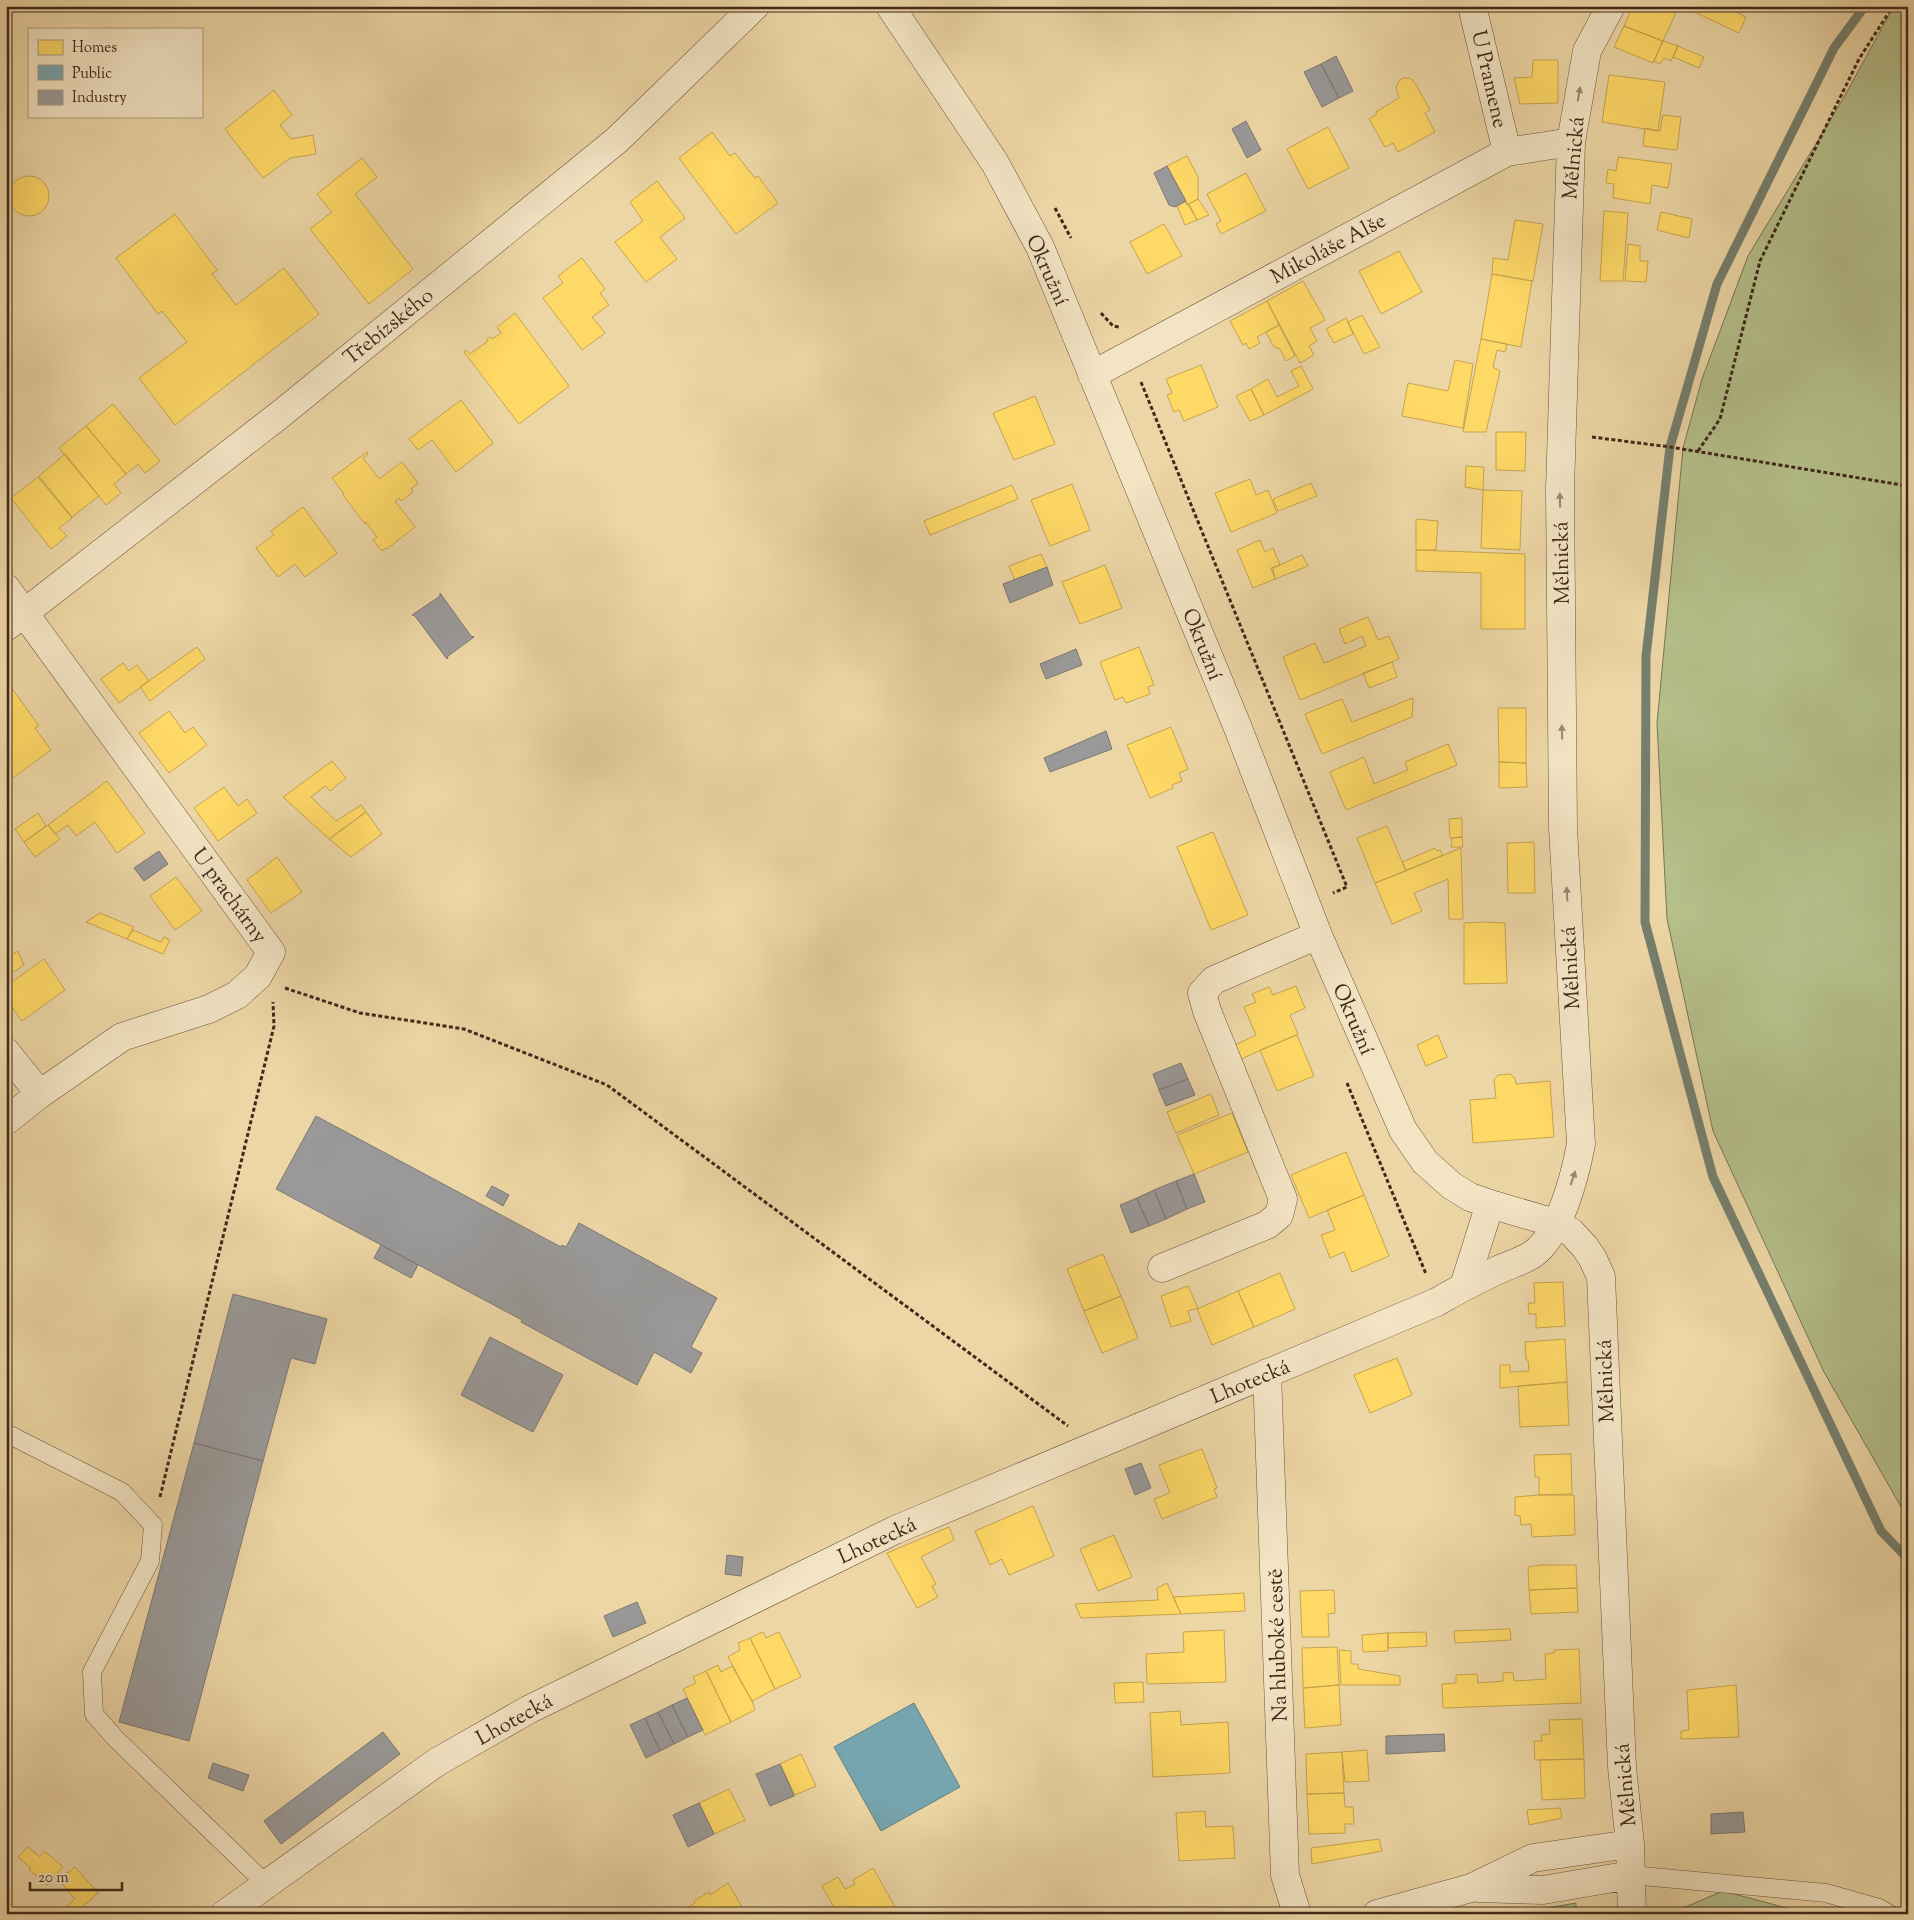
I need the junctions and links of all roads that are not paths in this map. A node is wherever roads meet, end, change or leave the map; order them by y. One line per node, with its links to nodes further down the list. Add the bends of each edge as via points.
1 (755, 6): 9 (street, Třebízského, via 617,140 282,412)
2 (890, 6): 7 (street, Okružní, via 995,163 1040,247)
3 (1472, 6): 6 (street, U Pramene)
4 (1610, 6): 5 (street, Mělnická, one-way to 4, via 1587,51)
5 (1571, 142): 6 (street, Mikoláše Alše); 15 (street, Mělnická, one-way to 5, via 1581,1144 1563,828 1560,499)
6 (1507, 152): 7 (street, Mikoláše Alše)
7 (1092, 375): 10 (street, Okružní, via 1238,728)
8 (6, 588): 9 (street, U prachárny)
9 (16, 620): 12 (street, U prachárny, via 271,952 258,976 237,995 209,1009 122,1038)
10 (1318, 935): 14 (street, Okružní, via 1403,1130 1425,1162 1452,1186); 16 (street, via 1214,980 1202,993 1206,1011 1283,1199 1279,1214 1267,1225)
11 (6, 1052): 12 (street)
12 (40, 1094): 13 (street, U prachárny)
13 (6, 1121)
14 (1490, 1204): 15 (street, Okružní); 17 (street)
15 (1557, 1224): 17 (street, Lhotecká, via 1548,1239 1531,1255); 20 (street, Mělnická, via 1571,1232 1585,1247 1601,1278 1622,1767)
16 (1162, 1268)
17 (1464, 1286): 18 (street, Lhotecká, via 1437,1302)
18 (1268, 1373): 22 (street, Lhotecká, via 896,1530 528,1710 437,1762); 25 (street, Na hluboké cestě, via 1285,1875)
19 (6, 1433): 22 (lane, via 122,1492 153,1525 150,1561 92,1672 94,1714)
20 (1630, 1844): 21 (street, Mělnická); 23 (street, via 1533,1858)
21 (1631, 1875): 23 (street, via 1543,1890); 27 (street, Mělnická); 28 (lane, via 1826,1893 1879,1908)
22 (266, 1884): 24 (street, Lhotecká)
23 (1471, 1888): 26 (street)
24 (225, 1914)
25 (1297, 1914)
26 (1377, 1914)
27 (1632, 1914)
28 (1889, 1914)

